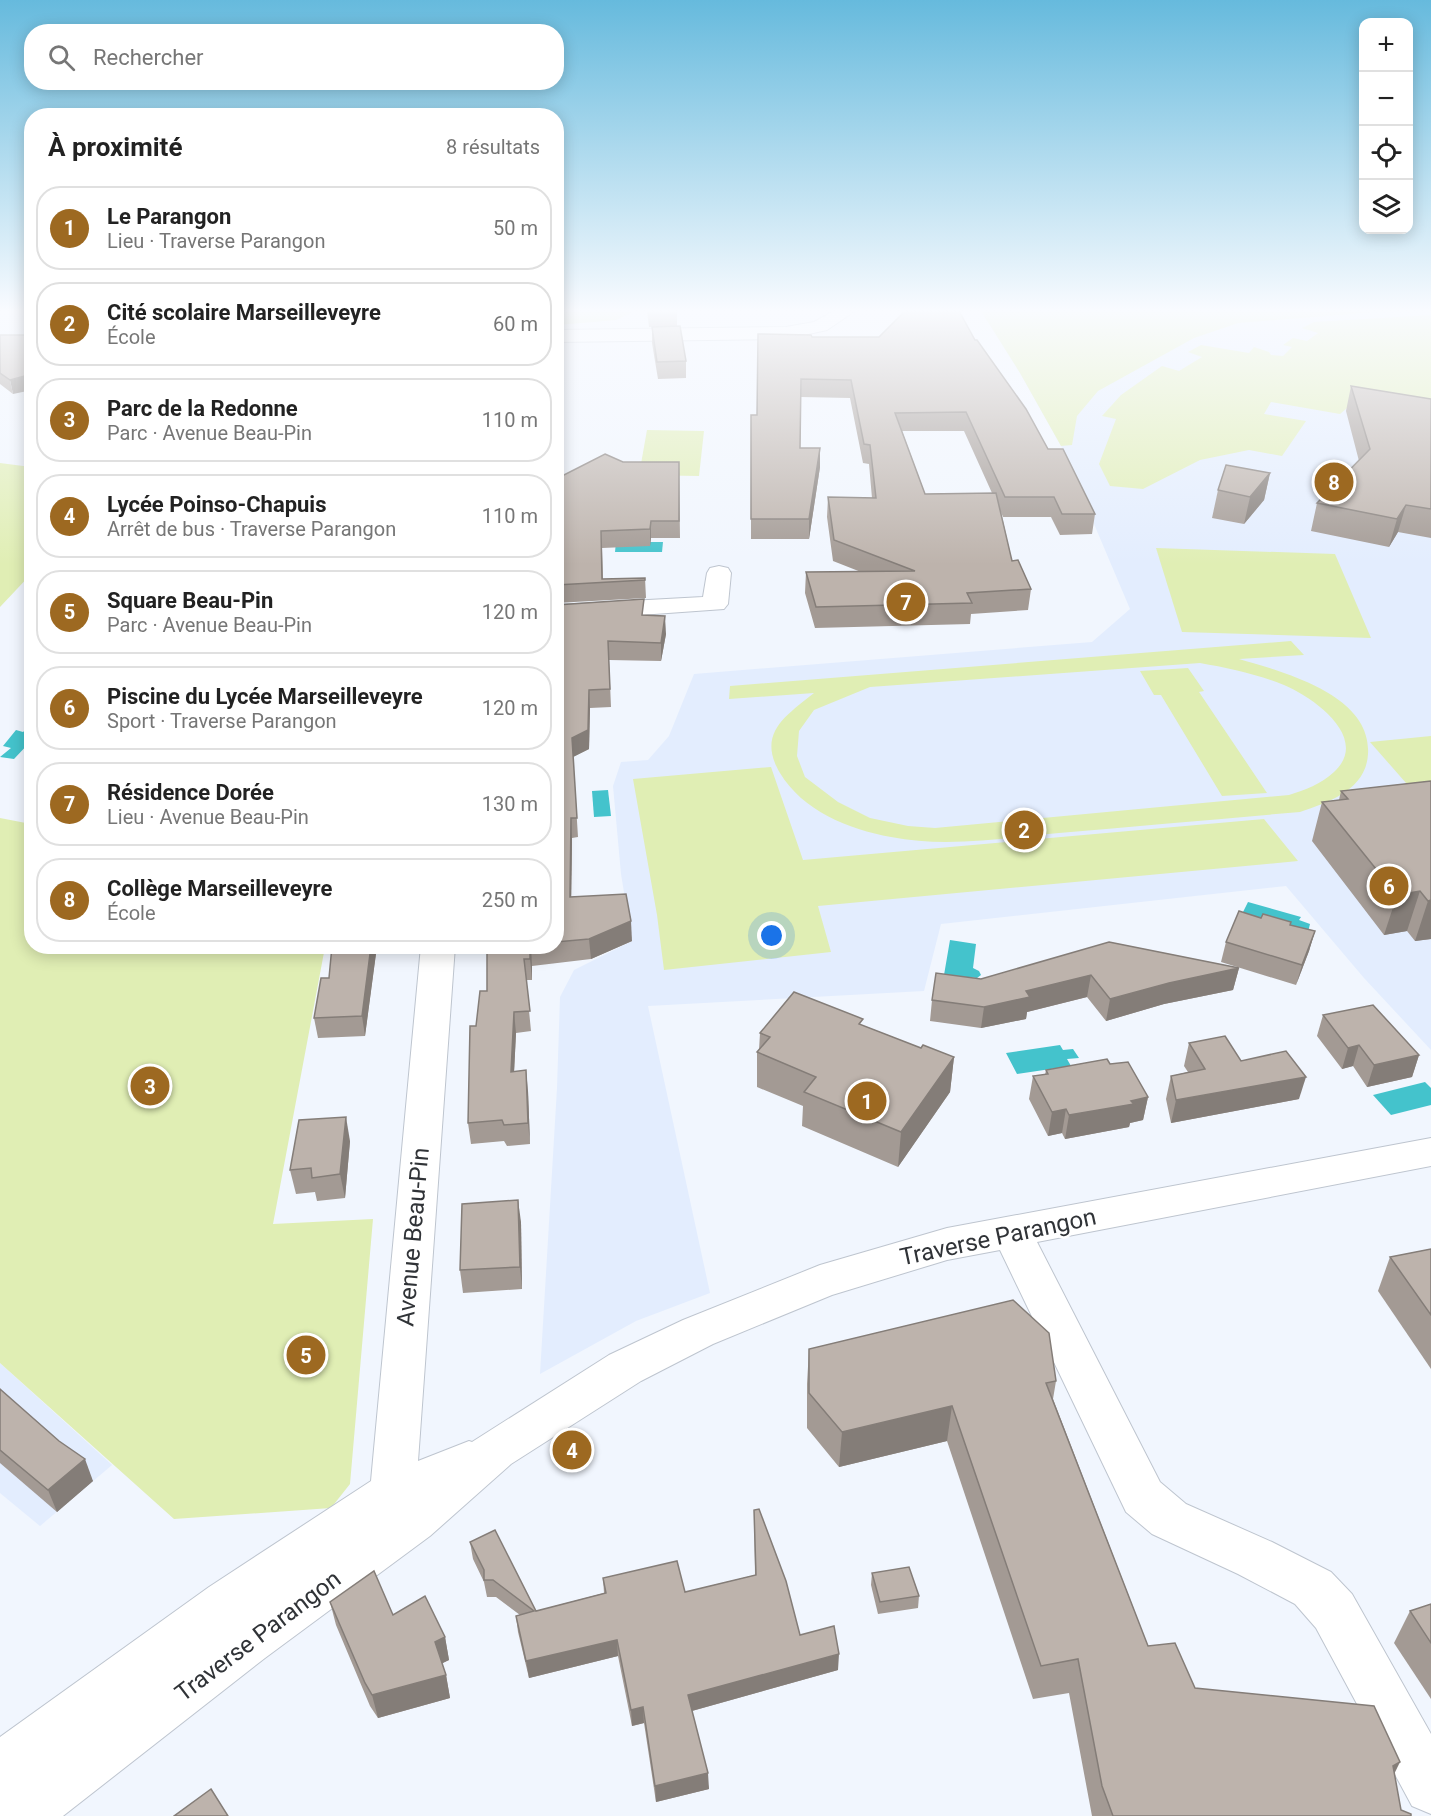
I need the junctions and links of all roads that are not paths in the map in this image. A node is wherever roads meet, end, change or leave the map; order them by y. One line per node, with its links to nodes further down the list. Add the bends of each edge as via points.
1 (718, 573): 2 (street, via 716,604)
2 (564, 613)
3 (438, 954): 6 (street, Avenue Beau-Pin)
4 (1431, 1152): 5 (street, Traverse Parangon)
5 (1011, 1232): 6 (street, Traverse Parangon, via 947,1244 820,1282 698,1332 626,1368); 8 (street, via 1143,1497 1169,1519 1313,1588 1334,1611)
6 (403, 1507): 7 (street, Traverse Parangon, via 227,1604); 9 (street, Traverse Parangon, via 247,1641)
7 (0, 1770)
8 (1431, 1787)
9 (16, 1816)

